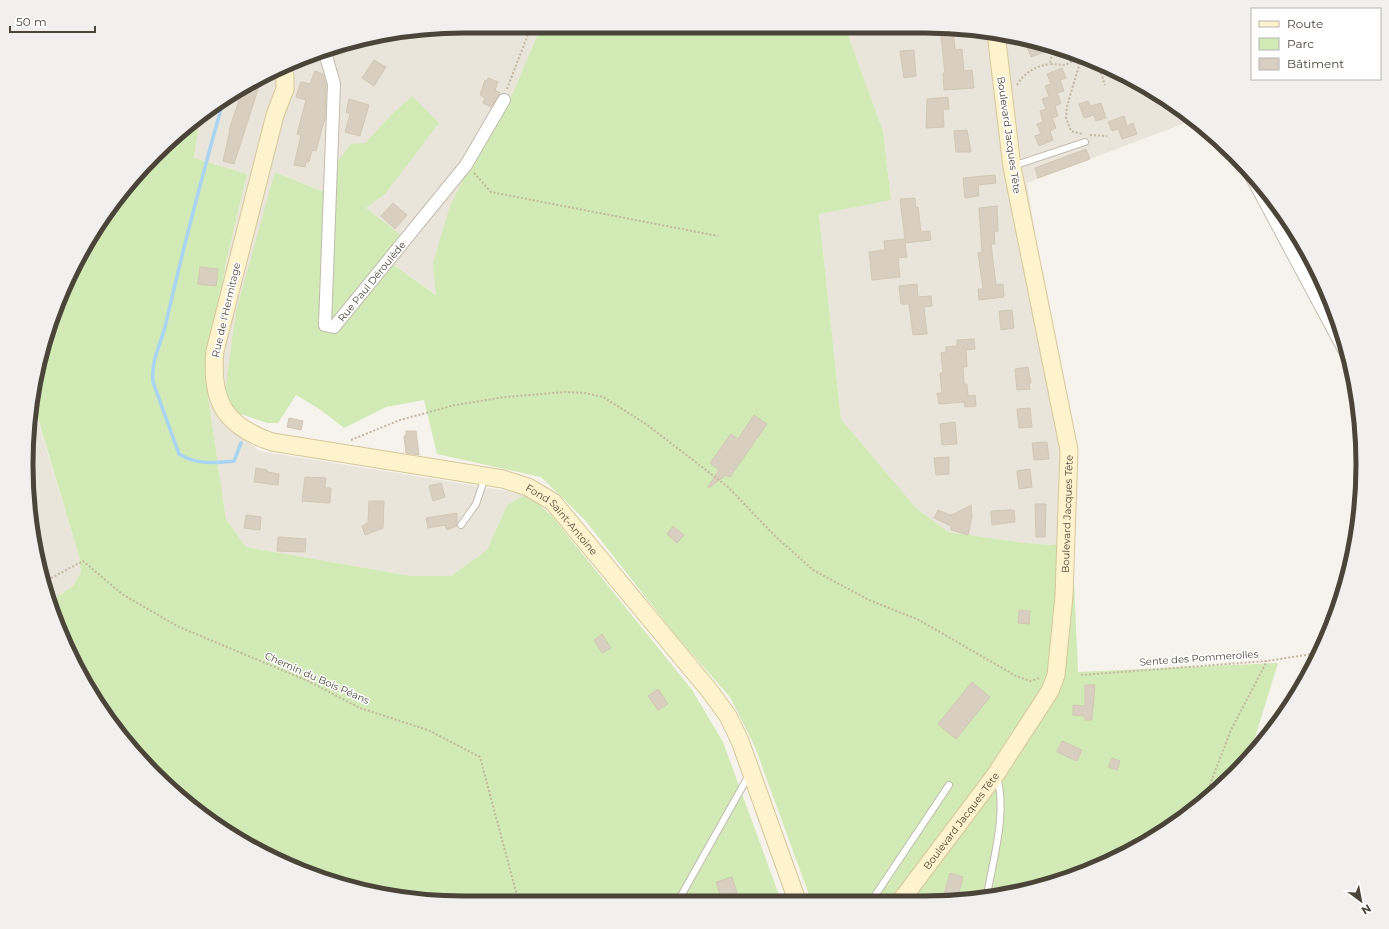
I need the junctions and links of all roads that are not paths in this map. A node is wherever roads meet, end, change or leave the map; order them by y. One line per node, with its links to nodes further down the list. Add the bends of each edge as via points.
1 (997, 39): 6 (main road, Boulevard Jacques Tête)
2 (326, 56): 4 (street, Rue Paul Déroulède, via 334,84 325,325 334,327 466,165)
3 (286, 72): 9 (main road, Rue de l'Hermitage, via 279,88 275,104 276,115 215,351 213,376 222,406 234,423 244,431 272,442)
4 (504, 100)
5 (1085, 142): 6 (lane)
6 (1012, 167): 13 (main road, Boulevard Jacques Tête, via 1069,450 1064,596 1056,675 1050,691)
7 (1261, 195): 8 (street)
8 (1335, 333)
9 (334, 453): 10 (main road, Fond Saint-Antoine)
10 (485, 476): 11 (lane, via 476,504); 12 (main road, Fond Saint-Antoine, via 520,483 553,502 720,705 736,730)
11 (461, 525)
12 (751, 771): 16 (lane); 17 (main road, Fond Saint-Antoine)
13 (996, 774): 15 (lane, via 1001,790 1001,808); 19 (main road, Boulevard Jacques Tête)
14 (949, 785): 18 (lane)
15 (988, 890)
16 (681, 896)
17 (796, 896)
18 (875, 896)
19 (904, 896)

